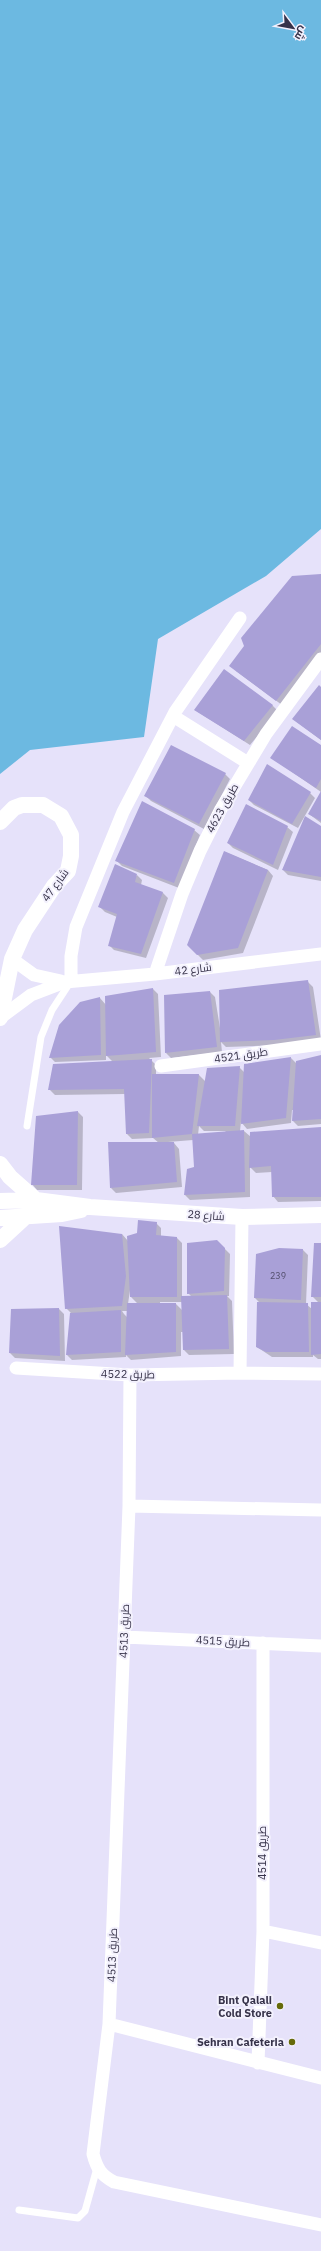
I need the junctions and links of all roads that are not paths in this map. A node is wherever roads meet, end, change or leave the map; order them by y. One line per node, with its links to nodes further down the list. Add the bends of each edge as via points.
1 (240, 618): 3 (street)
2 (321, 659): 4 (street, طريق 4623)
3 (173, 716): 4 (street); 9 (street, via 122,812 88,895 76,926)
4 (248, 763): 8 (street, طريق 4623, via 221,808 200,851 182,894)
5 (0, 822): 7 (street, شارع 47, via 14,808 22,805 43,805 61,816 71,835 68,871 39,907)
6 (321, 954): 8 (street, شارع 42)
7 (12, 959): 9 (street, شارع 42, via 34,975 48,980); 10 (street, شارع 47)
8 (155, 974): 9 (street, شارع 42)
9 (68, 981): 10 (street, شارع 42, via 31,995); 13 (lane, via 41,1037)
10 (0, 1018)
11 (321, 1044): 12 (street, طريق 4521)
12 (161, 1066)
13 (27, 1126)
14 (0, 1164): 15 (street, via 10,1177)
15 (36, 1200): 16 (street, شارع 28); 17 (street, شارع 28)
16 (0, 1201)
17 (90, 1207): 19 (street, شارع 28, via 62,1214); 20 (street, شارع 28)
18 (321, 1215): 20 (street, شارع 28)
19 (25, 1217): 21 (street, شارع 28); 22 (street)
20 (242, 1217): 24 (street)
21 (0, 1218)
22 (0, 1240)
23 (16, 1368): 26 (street, طريق 4522)
24 (240, 1373): 25 (street, طريق 4522); 26 (street, طريق 4522)
25 (321, 1374)
26 (130, 1375): 27 (street, طريق 4513)
27 (129, 1506): 28 (street); 29 (street, طريق 4513)
28 (321, 1510)
29 (124, 1637): 30 (street, طريق 4515); 34 (street, طريق 4513)
30 (263, 1643): 31 (street, طريق 4515); 32 (street, طريق 4514)
31 (321, 1646)
32 (263, 1931): 33 (street); 35 (street, طريق 4514)
33 (321, 1942)
34 (109, 2024): 35 (street); 37 (street, طريق 4513, via 93,2154)
35 (258, 2063): 36 (street)
36 (321, 2078)
37 (97, 2168): 38 (lane, via 85,2211 78,2218); 39 (street, via 104,2177 114,2182)
38 (19, 2210)
39 (321, 2226)

